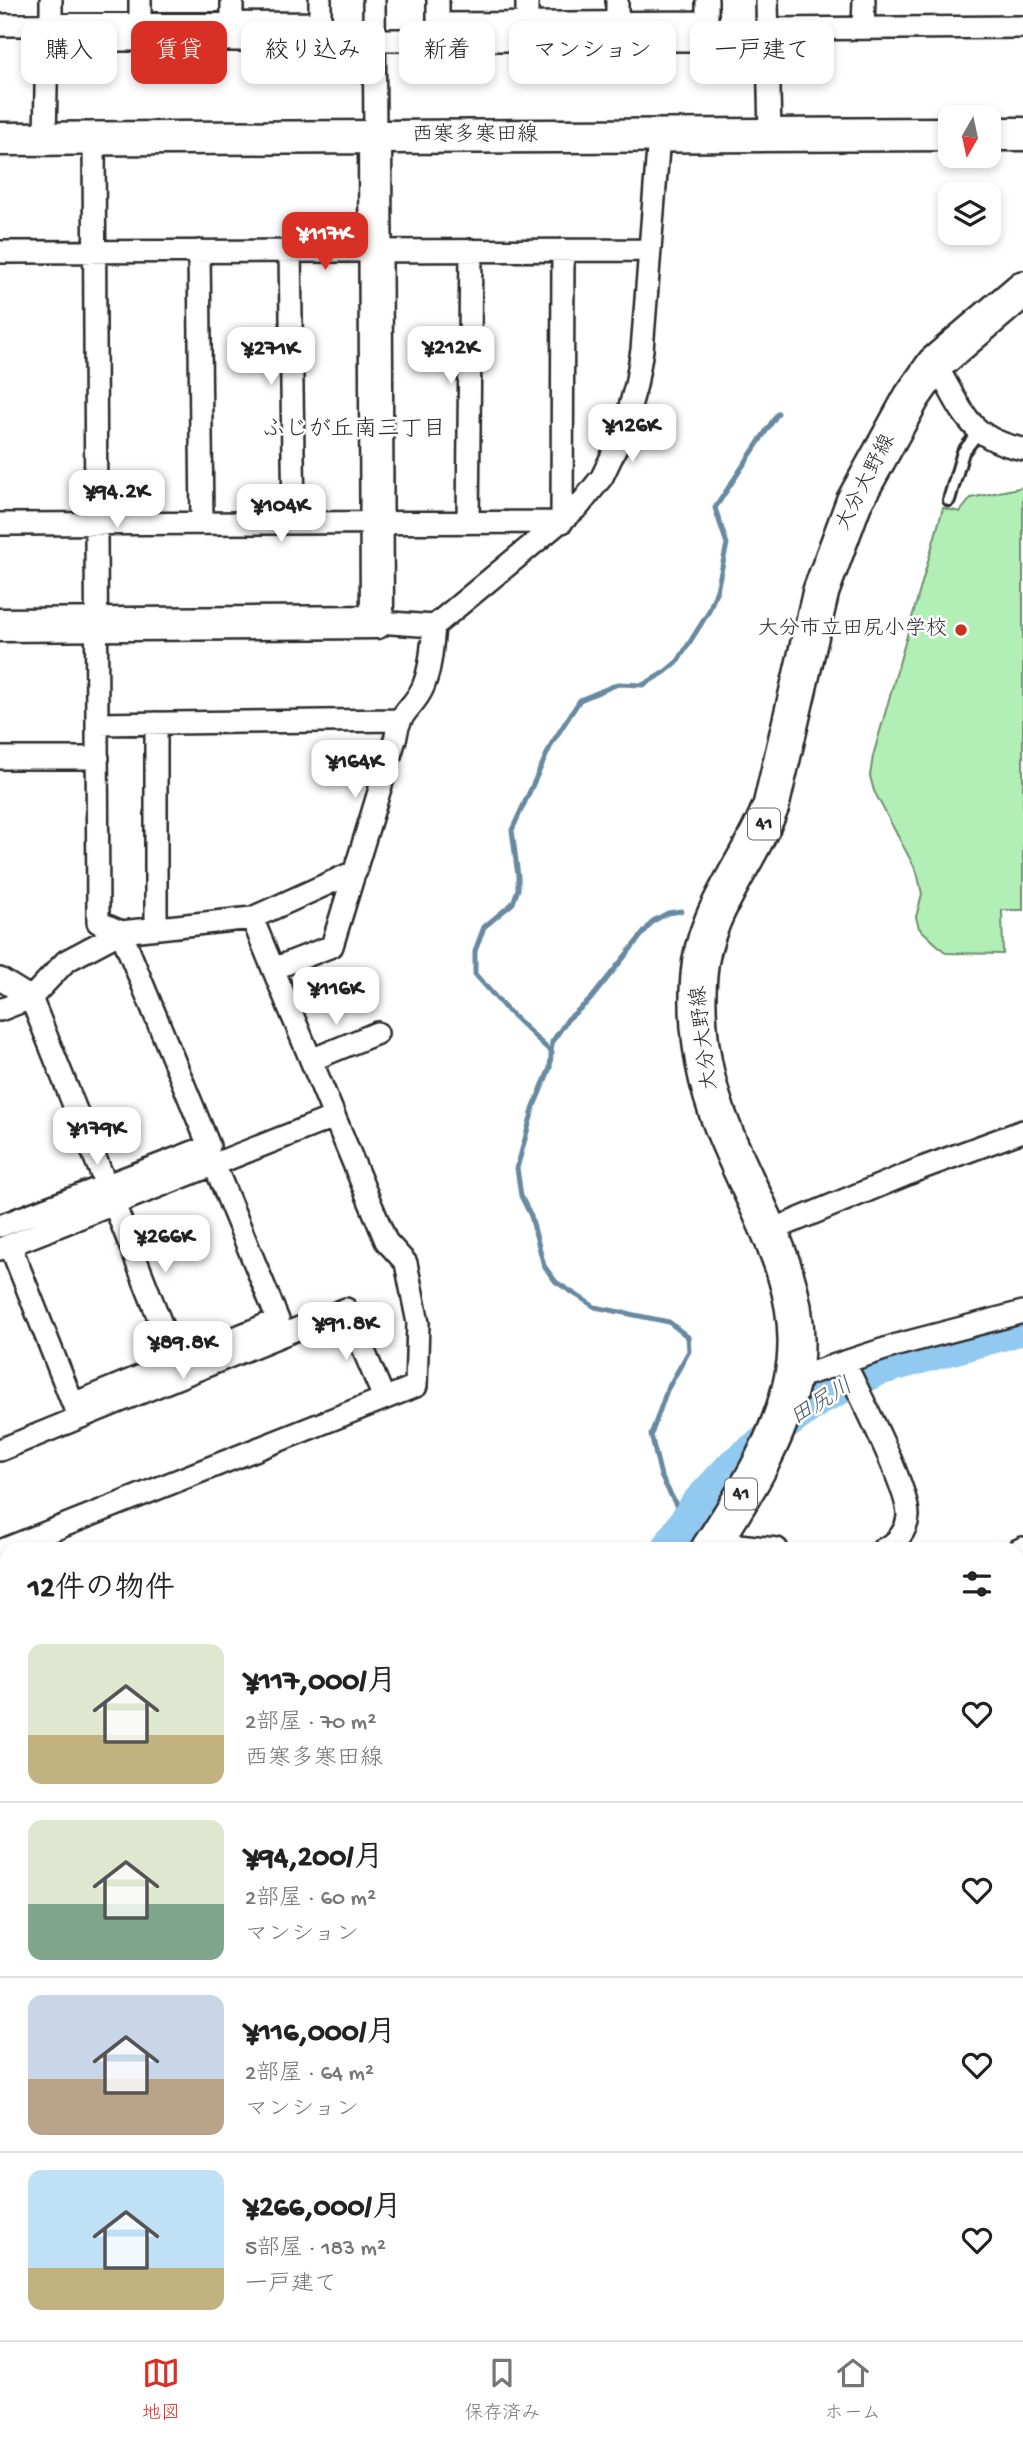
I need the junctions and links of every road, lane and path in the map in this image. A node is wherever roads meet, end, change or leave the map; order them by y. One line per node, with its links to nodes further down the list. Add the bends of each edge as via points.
1 (51, 0): 12 (street)
2 (140, 0): 13 (street)
3 (232, 0): 23 (street)
4 (320, 0): 23 (street, via 320,23)
5 (374, 0): 14 (street)
6 (438, 0): 19 (street, via 438,24)
7 (527, 0): 15 (street)
8 (617, 0): 16 (street)
9 (707, 0): 18 (street, via 707,22)
10 (767, 0): 17 (street)
11 (864, 0): 24 (street)
12 (51, 21)
13 (140, 21)
14 (374, 21)
15 (527, 21)
16 (617, 21)
17 (768, 21)
18 (676, 22)
19 (509, 24)
20 (0, 25): 21 (street)
21 (21, 25)
22 (227, 25): 23 (street)
23 (232, 25)
24 (863, 27): 25 (street); 26 (street)
25 (1023, 27)
26 (834, 29)
27 (690, 35): 29 (street)
28 (241, 39): 38 (street, via 47,40)
29 (385, 39)
30 (374, 84): 37 (street)
31 (769, 84): 35 (street)
32 (938, 134): 35 (main road, 西寒多寒田線)
33 (1001, 134): 34 (main road)
34 (1023, 134)
35 (771, 135): 36 (main road, 西寒多寒田線)
36 (659, 136): 37 (main road, 西寒多寒田線); 43 (street)
37 (374, 137): 39 (main road, 西寒多寒田線); 47 (main road)
38 (45, 138): 39 (main road, 西寒多寒田線); 40 (main road, 西寒多寒田線)
39 (94, 138): 44 (street)
40 (0, 139)
41 (471, 250): 42 (street); 47 (street); 55 (street)
42 (563, 250): 43 (street); 56 (street)
43 (649, 250): 56 (street, via 642,350 622,435 602,477)
44 (95, 251): 45 (street); 48 (street); 60 (street)
45 (199, 251): 46 (street); 57 (street)
46 (290, 251): 47 (street); 58 (street)
47 (375, 251): 54 (main road)
48 (0, 252)
49 (1023, 289): 50 (main road, 大分大野線 / 41)
50 (934, 364): 51 (street); 85 (main road, 大分大野線 / 41, via 845,523 821,592 771,806 762,831 713,918 701,957 698,992 708,1081)
51 (978, 433): 52 (street, via 998,444); 53 (lane, via 963,452)
52 (1023, 449)
53 (949, 500)
54 (377, 522): 55 (street); 58 (street); 61 (main road)
55 (468, 522): 56 (street)
56 (562, 522): 64 (street)
57 (202, 523): 58 (street); 60 (street)
58 (294, 523)
59 (0, 524): 60 (street)
60 (96, 524): 62 (street)
61 (377, 622): 62 (main road); 64 (street)
62 (97, 623): 63 (main road); 67 (street)
63 (0, 625)
64 (434, 626): 65 (street, via 422,689)
65 (398, 720): 66 (street); 70 (street)
66 (156, 723): 67 (street); 72 (street)
67 (97, 724): 69 (street)
68 (0, 758): 69 (street)
69 (97, 758): 73 (street, via 99,922)
70 (356, 871): 71 (street); 74 (street, via 332,946)
71 (252, 918): 72 (street); 74 (street)
72 (156, 926): 73 (street)
73 (121, 932): 76 (street, via 66,961); 83 (street, via 209,1146)
74 (273, 969): 79 (street)
75 (0, 979): 76 (street)
76 (31, 998): 77 (street); 83 (street)
77 (0, 1010)
78 (377, 1033): 79 (street)
79 (311, 1060): 80 (street)
80 (334, 1116): 82 (street); 91 (street, via 386,1241 406,1262 418,1324 416,1386)
81 (1023, 1131): 85 (street)
82 (214, 1164): 83 (street); 88 (street, via 278,1320)
83 (110, 1195): 84 (street); 86 (street); 88 (street)
84 (0, 1226)
85 (770, 1231): 90 (main road, 大分大野線 / 41, via 790,1284 796,1324)
86 (5, 1247): 88 (street, via 73,1404)
87 (1023, 1312): 89 (street)
88 (176, 1362)
89 (844, 1362): 90 (street, via 808,1374); 95 (street, via 905,1500 908,1517)
90 (789, 1389): 94 (main road, 大分大野線 / 41, via 772,1438)
91 (384, 1398): 92 (street, via 346,1309); 93 (street)
92 (0, 1450)
93 (23, 1542)
94 (714, 1542)
95 (895, 1542)

